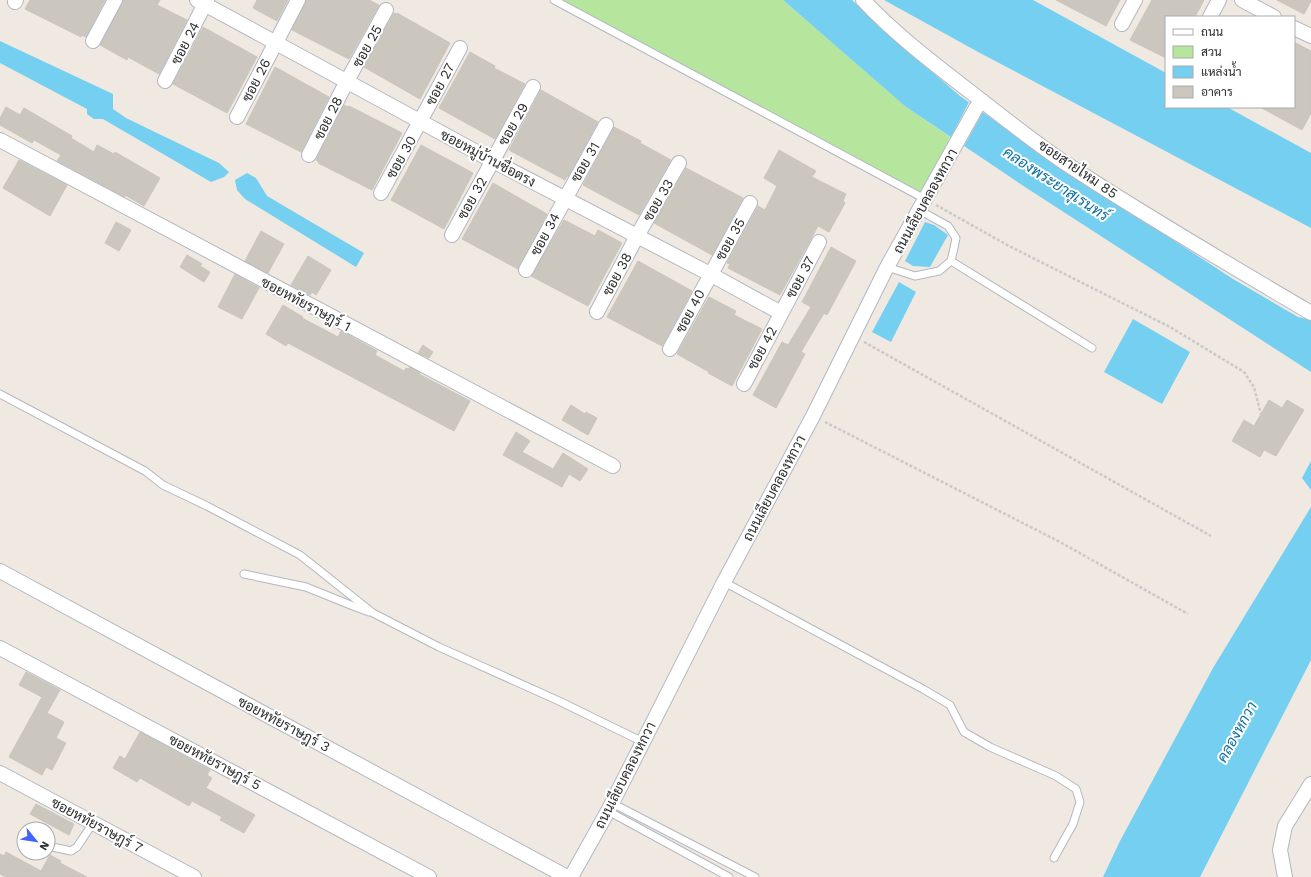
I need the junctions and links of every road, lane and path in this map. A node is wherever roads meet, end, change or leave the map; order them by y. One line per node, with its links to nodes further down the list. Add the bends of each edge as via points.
1 (115, 0): 15 (street)
2 (298, 0): 16 (street, ซอย 26)
3 (554, 0): 32 (lane)
4 (863, 0): 21 (street, ซอยสายไหม 85)
5 (1134, 0): 12 (street)
6 (1219, 0): 10 (street)
7 (1242, 0): 11 (street)
8 (203, 1): 16 (street, ซอยหมู่บ้านซื่อตรง); 18 (street, ซอย 24)
9 (386, 10): 19 (street, ซอย 25)
10 (1211, 16)
11 (1272, 16)
12 (1122, 24)
13 (1295, 28): 14 (street)
14 (1311, 36)
15 (93, 41)
16 (275, 42): 19 (street, ซอยหมู่บ้านซื่อตรง); 22 (street, ซอย 26)
17 (460, 48): 23 (street, ซอย 27)
18 (165, 81)
19 (347, 81): 23 (street, ซอยหมู่บ้านซื่อตรง); 26 (street, ซอย 28)
20 (533, 87): 27 (street, ซอย 29)
21 (979, 104): 32 (street, ถนนเลียบคลองหกวา); 42 (street, ซอยสายไหม 85, via 1177,233)
22 (237, 117)
23 (421, 121): 27 (street, ซอยหมู่บ้านซื่อตรง); 29 (street, ซอย 30)
24 (606, 126): 30 (street, ซอย 31)
25 (0, 140): 50 (street, ซอยหทัยราษฎร์ 1)
26 (309, 155)
27 (493, 161): 30 (street, ซอยหมู่บ้านซื่อตรง); 33 (street, ซอย 32)
28 (679, 163): 34 (street, ซอย 33)
29 (381, 193)
30 (564, 198): 34 (street, ซอยหมู่บ้านซื่อตรง); 38 (street, ซอย 34)
31 (750, 203): 39 (street, ซอย 35)
32 (922, 204): 36 (lane, via 948,226 956,238); 37 (street, ถนนเลียบคลองหกวา); 49 (path, via 1170,327 1244,372 1254,387)
33 (452, 234)
34 (637, 236): 39 (street, ซอยหมู่บ้านซื่อตรง); 40 (street, ซอย 38)
35 (819, 242): 41 (street, ซอย 37)
36 (951, 261): 37 (lane, via 939,271 915,276); 44 (lane)
37 (887, 267): 43 (street, ถนนเลียบคลองหกวา)
38 (526, 270)
39 (710, 274): 41 (street, ซอยหมู่บ้านซื่อตรง); 45 (street, ซอย 40)
40 (597, 312)
41 (781, 313): 46 (street, ซอย 42)
42 (1311, 313)
43 (853, 336): 48 (street, ถนนเลียบคลองหกวา); 51 (path)
44 (1092, 348)
45 (670, 349)
46 (744, 384)
47 (0, 394): 55 (lane, via 145,471 163,485 300,555)
48 (813, 416): 54 (street, ถนนเลียบคลองหกวา); 56 (path, via 1060,542)
49 (1264, 422)
50 (613, 466)
51 (1211, 536)
52 (0, 571): 67 (street, ซอยหทัยราษฎร์ 3)
53 (244, 574): 55 (lane, via 306,587)
54 (724, 582): 58 (street, ถนนเลียบคลองหกวา); 64 (lane, via 923,689 950,705 964,732 990,747 1056,776 1076,789 1080,802 1073,824)
55 (373, 613): 58 (lane, via 439,647)
56 (1188, 614)
57 (0, 648): 66 (street, ซอยหทัยราษฎร์ 5)
58 (643, 742): 61 (street, ถนนเลียบคลองหกวา)
59 (0, 773): 62 (street, ซอยหทัยราษฎร์ 7)
60 (1311, 784): 71 (street, via 1285,826 1280,850)
61 (610, 807): 68 (street, ถนนเลียบคลองหกวา); 69 (lane); 70 (lane)
62 (93, 823): 63 (lane, via 71,852); 65 (street, ซอยหทัยราษฎร์ 7)
63 (56, 848)
64 (1054, 858)
65 (194, 877)
66 (429, 877)
67 (567, 877)
68 (571, 877)
69 (729, 877)
70 (755, 877)
71 (1285, 877)

